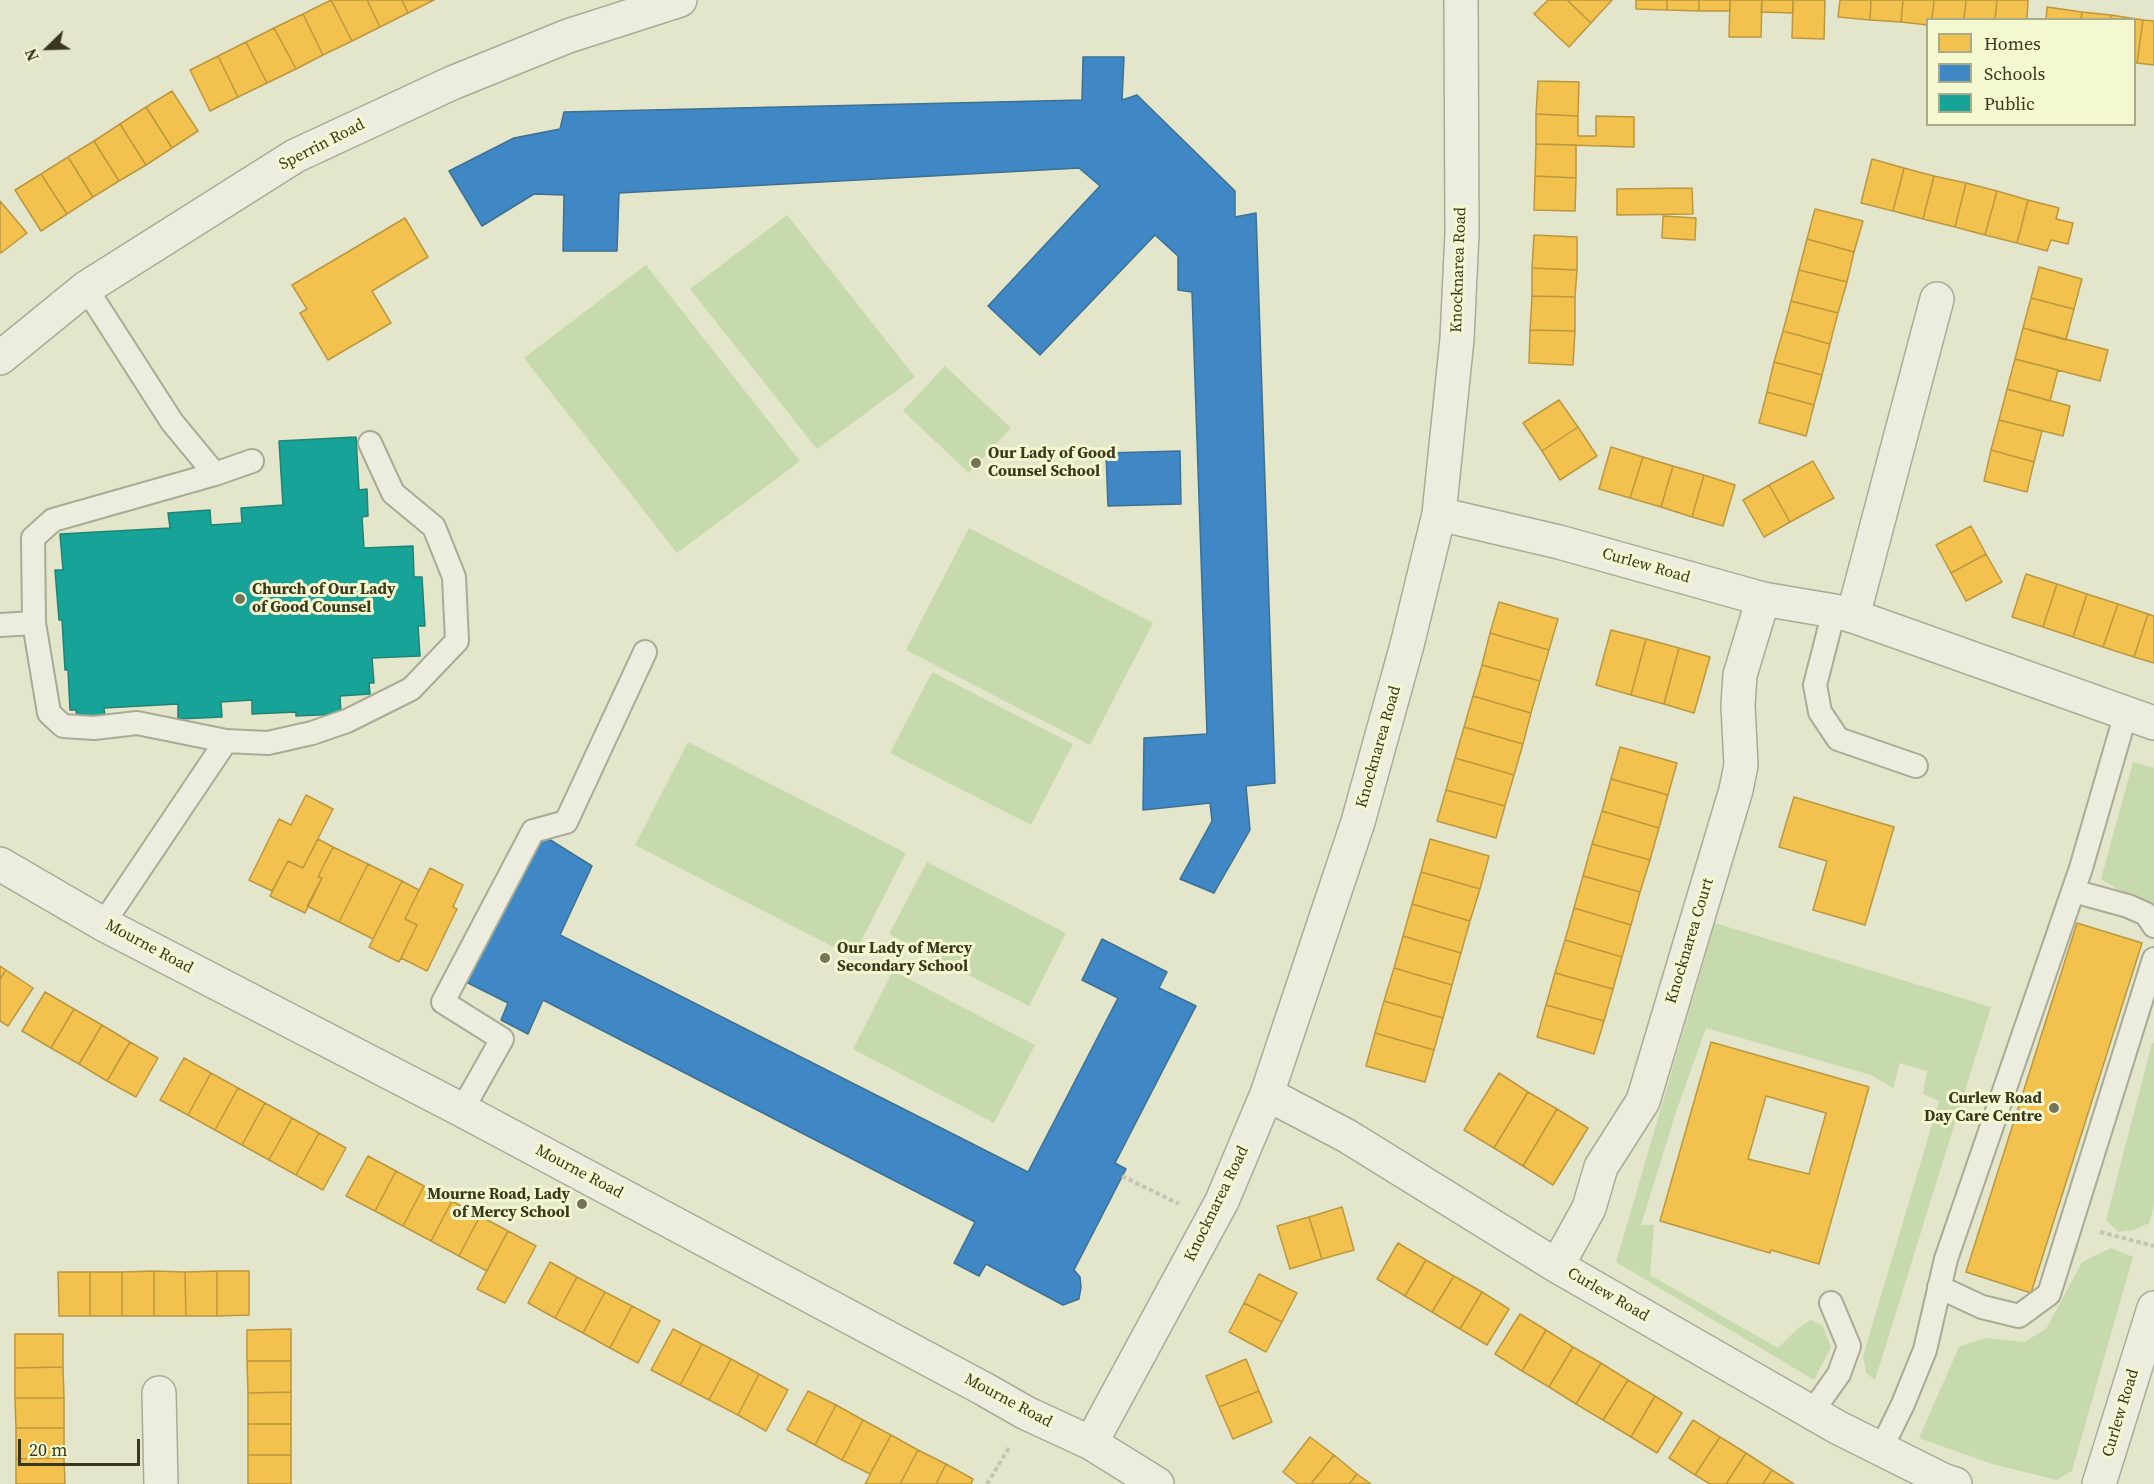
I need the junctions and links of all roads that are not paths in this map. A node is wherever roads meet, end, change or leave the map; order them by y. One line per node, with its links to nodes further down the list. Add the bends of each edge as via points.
1 (681, 0): 3 (street, Sperrin Road, via 568,36 473,74 295,156)
2 (1461, 0): 9 (street, Knocknarea Road, via 1462,233)
3 (86, 288): 5 (street, Sperrin Road); 8 (lane, via 172,422)
4 (1937, 299): 11 (street)
5 (0, 358)
6 (370, 443): 16 (lane, via 393,493 434,527 454,577 457,641 411,689 347,721 268,743)
7 (252, 461): 8 (lane)
8 (214, 474): 12 (lane, via 53,520 33,537)
9 (1439, 514): 10 (street, Curlew Road, via 1559,542); 23 (street, Knocknarea Road, via 1358,822)
10 (1763, 599): 11 (street, Curlew Road); 25 (street, Knocknarea Court, via 1740,675 1741,765 1736,790 1643,1101 1600,1167 1588,1208)
11 (1844, 614): 15 (street, Curlew Road); 17 (lane, via 1815,685 1820,712 1838,739)
12 (34, 623): 13 (lane); 16 (lane, via 49,713 63,726 94,728 137,723)
13 (0, 625)
14 (645, 652): 24 (lane, via 566,822 533,831 443,1002 502,1039)
15 (2140, 718): 19 (lane)
16 (226, 741): 20 (lane)
17 (1916, 766)
18 (0, 864): 20 (street, Mourne Road)
19 (2073, 891): 21 (lane, via 2128,906 2146,914); 26 (lane)
20 (103, 924): 24 (street, Mourne Road)
21 (2154, 926)
22 (2154, 959): 26 (lane, via 2049,1294 2019,1316 1982,1307)
23 (1268, 1094): 25 (street, Curlew Road, via 1347,1136); 31 (street, Knocknarea Road, via 1212,1220)
24 (462, 1110): 31 (street, Mourne Road, via 1026,1413)
25 (1557, 1266): 30 (street, Curlew Road)
26 (1939, 1287): 32 (lane, via 1925,1350)
27 (1831, 1303): 30 (lane, via 1849,1346 1839,1374)
28 (2154, 1308): 36 (street, Curlew Road)
29 (159, 1393): 33 (street)
30 (1812, 1412): 32 (street, Curlew Road)
31 (1091, 1443): 34 (street, Mourne Road)
32 (1881, 1449): 35 (street, Curlew Road)
33 (162, 1484)
34 (1157, 1484)
35 (1955, 1484)
36 (2099, 1484)

